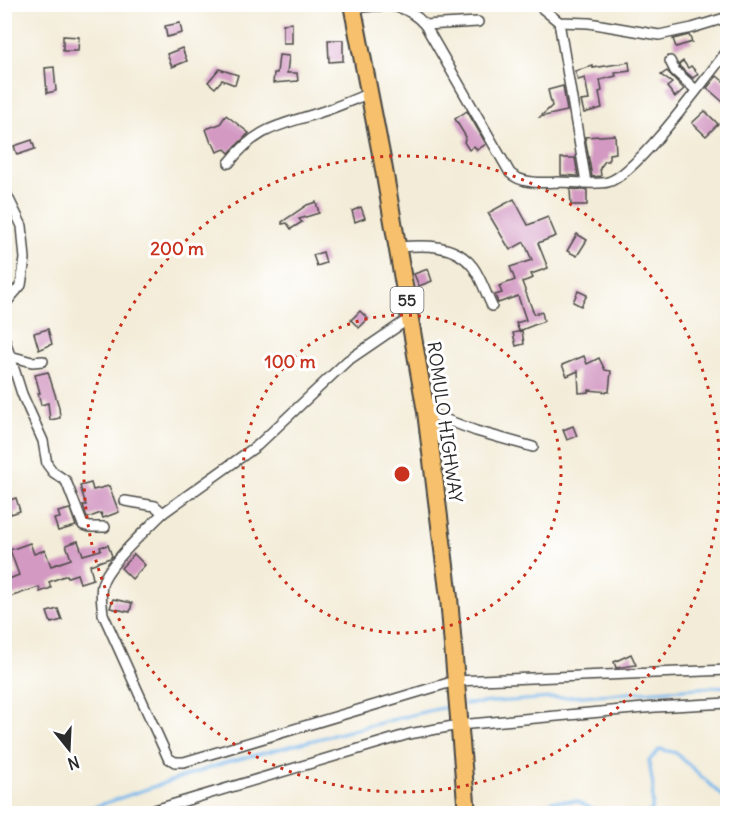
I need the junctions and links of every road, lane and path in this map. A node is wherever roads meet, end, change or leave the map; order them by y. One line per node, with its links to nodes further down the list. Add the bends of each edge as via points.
1 (537, 4): 5 (street)
2 (353, 6): 6 (street, via 391,5 418,16); 10 (highway, ROMULO HIGHWAY / 55)
3 (728, 17): 5 (street, via 659,34)
4 (477, 22): 6 (street)
5 (559, 22): 12 (street)
6 (425, 25): 12 (street, via 516,179)
7 (728, 50): 9 (street)
8 (670, 61): 9 (street)
9 (696, 90): 12 (street, via 639,160 621,176 607,182)
10 (370, 93): 11 (street, via 258,134); 14 (highway, ROMULO HIGHWAY / 55)
11 (229, 164)
12 (586, 182)
13 (4, 189): 15 (street, via 22,226 25,259 21,285)
14 (398, 247): 16 (street, via 431,245 466,260); 17 (highway, ROMULO HIGHWAY / 55)
15 (4, 305)
16 (492, 306)
17 (410, 318): 21 (highway, ROMULO HIGHWAY / 55); 24 (street, via 347,361 258,445)
18 (4, 337): 19 (street)
19 (10, 356): 20 (street); 25 (street, via 43,441 47,464 66,481 83,525)
20 (43, 361)
21 (426, 412): 22 (street); 27 (highway, ROMULO HIGHWAY / 55)
22 (533, 447)
23 (125, 501): 24 (street, via 154,506)
24 (163, 513): 27 (street, via 110,569 102,583 101,599 103,614 168,758 184,762)
25 (105, 527)
26 (728, 670): 27 (street)
27 (456, 685): 29 (highway, ROMULO HIGHWAY / 55)
28 (728, 703): 29 (street)
29 (459, 723): 30 (street, via 408,734); 31 (highway, ROMULO HIGHWAY / 55)
30 (141, 813)
31 (467, 813)

